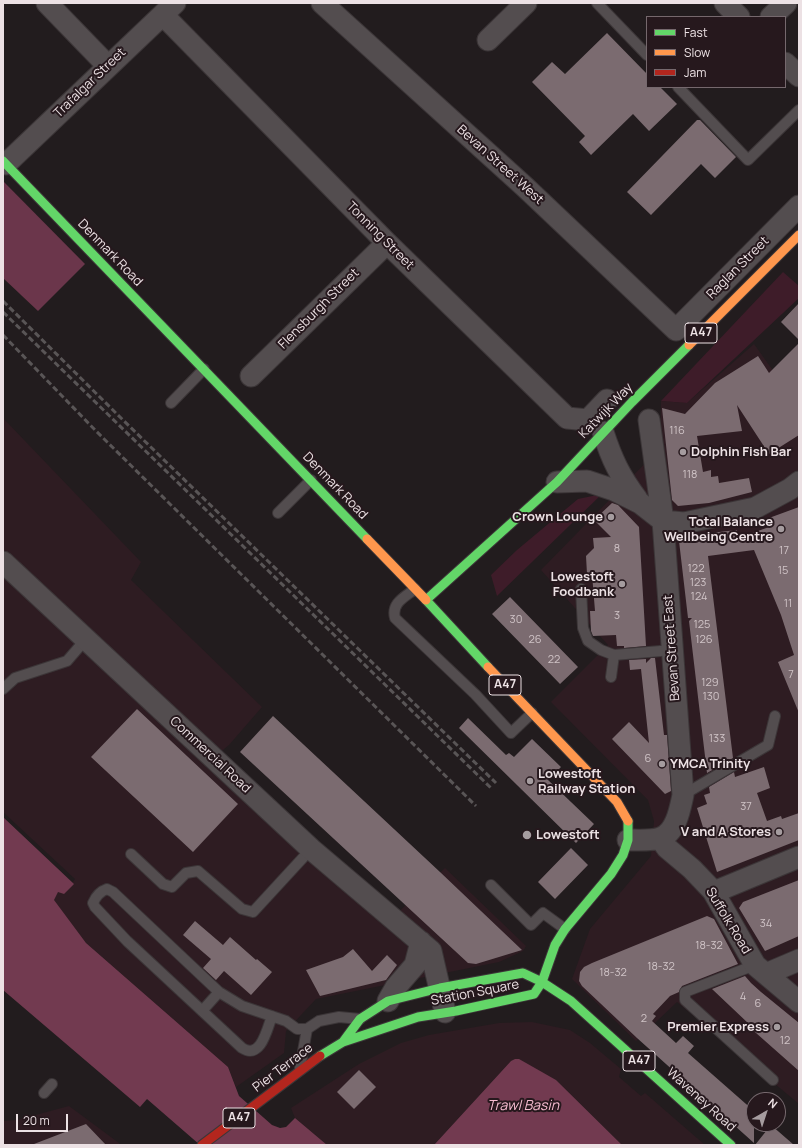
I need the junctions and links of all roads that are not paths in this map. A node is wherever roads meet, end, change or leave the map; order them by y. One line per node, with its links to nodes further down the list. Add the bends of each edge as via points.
1 (47, 3): 13 (street)
2 (322, 3): 21 (street, Bevan Street West, via 525,187)
3 (596, 3): 11 (lane)
4 (725, 3): 8 (street)
5 (786, 3): 9 (street)
6 (514, 7): 10 (street)
7 (169, 9): 13 (street, Trafalgar Street); 20 (street, Tonning Street)
8 (738, 16)
9 (772, 16)
10 (488, 40)
11 (646, 54)
12 (786, 64): 14 (street)
13 (108, 66): 17 (street, Trafalgar Street)
14 (799, 76)
15 (679, 88): 16 (lane, via 748,160)
16 (799, 110)
17 (5, 162): 22 (main road, Denmark Road)
18 (799, 206): 21 (street, Raglan Street)
19 (799, 235): 27 (main road, Katwijk Way / A47)
20 (386, 243): 23 (street, Flensburgh Street); 24 (street, Tonning Street, via 567,418 588,420)
21 (676, 330)
22 (204, 369): 25 (lane); 28 (main road, Denmark Road)
23 (251, 376)
24 (607, 400)
25 (171, 403)
26 (649, 420): 33 (street, Bevan Street East)
27 (603, 432): 29 (main road, Katwijk Way / A47); 31 (street, via 611,457 625,483)
28 (311, 480): 32 (lane); 35 (main road, Denmark Road)
29 (557, 482): 31 (street, via 587,481 614,490); 37 (main road, Katwijk Way / A47)
30 (799, 482): 33 (street, via 755,508 684,523)
31 (640, 503): 33 (street)
32 (278, 513)
33 (663, 521): 39 (street, Bevan Street East)
34 (3, 562): 38 (street, Commercial Road)
35 (415, 589): 37 (main road, Denmark Road); 43 (lane, via 395,607 395,618 475,694 511,733)
36 (581, 589): 40 (lane, via 583,628 588,641)
37 (426, 600): 43 (main road, Denmark Road / A47)
38 (86, 639): 42 (lane, via 67,661 15,678); 48 (street, Commercial Road)
39 (672, 650): 40 (lane); 45 (street, Bevan Street East)
40 (614, 655): 41 (lane)
41 (611, 677)
42 (3, 689)
43 (532, 713): 47 (main road, Denmark Road / A47, via 617,802 628,822)
44 (775, 716): 45 (lane, via 768,745)
45 (683, 795): 46 (street, Bevan Street East, via 674,824 668,833)
46 (660, 838): 47 (street); 52 (street, Suffolk Road, via 667,848)
47 (628, 840): 53 (main road, Station Square / A47, via 623,855 611,874)
48 (311, 849): 49 (lane, via 253,912 242,909 198,871 186,873 172,887 162,884); 54 (street, Commercial Road)
49 (132, 854)
50 (799, 858): 52 (street)
51 (491, 885): 53 (lane, via 531,925 543,913)
52 (713, 891): 56 (street, Suffolk Road)
53 (566, 929): 57 (main road, Station Square / A47, via 555,945)
54 (422, 942): 58 (street, Commercial Road, via 431,951); 60 (street, via 415,965)
55 (799, 960): 56 (street)
56 (757, 966): 61 (street, Suffolk Road); 69 (lane, via 685,992 686,1000)
57 (542, 982): 58 (main road, A47, via 523,973); 63 (main road, Station Square / A47, via 534,994); 73 (main road, Waveney Road / A47, via 590,1017)
58 (440, 988): 60 (main road, Station Square / A47); 63 (street, Commercial Road)
59 (218, 992): 62 (lane); 62 (lane, via 113,892 103,890 95,898 92,903 127,941); 64 (lane, via 242,1006)
60 (388, 1001): 65 (main road, Station Square / A47)
61 (799, 1002)
62 (202, 1011): 64 (lane, via 246,1051 251,1051 261,1044)
63 (445, 1012): 67 (main road, Station Square / A47, via 418,1017)
64 (272, 1016): 66 (lane, via 297,1028)
65 (360, 1019): 66 (lane, via 340,1017 319,1021); 67 (main road, Station Square / A47)
66 (307, 1029): 68 (lane)
67 (342, 1042): 68 (main road, Pier Terrace / A47)
68 (300, 1072): 72 (main road, Pier Terrace / A47)
69 (773, 1080)
70 (52, 1084): 71 (lane)
71 (44, 1093)
72 (202, 1145)
73 (731, 1145)

